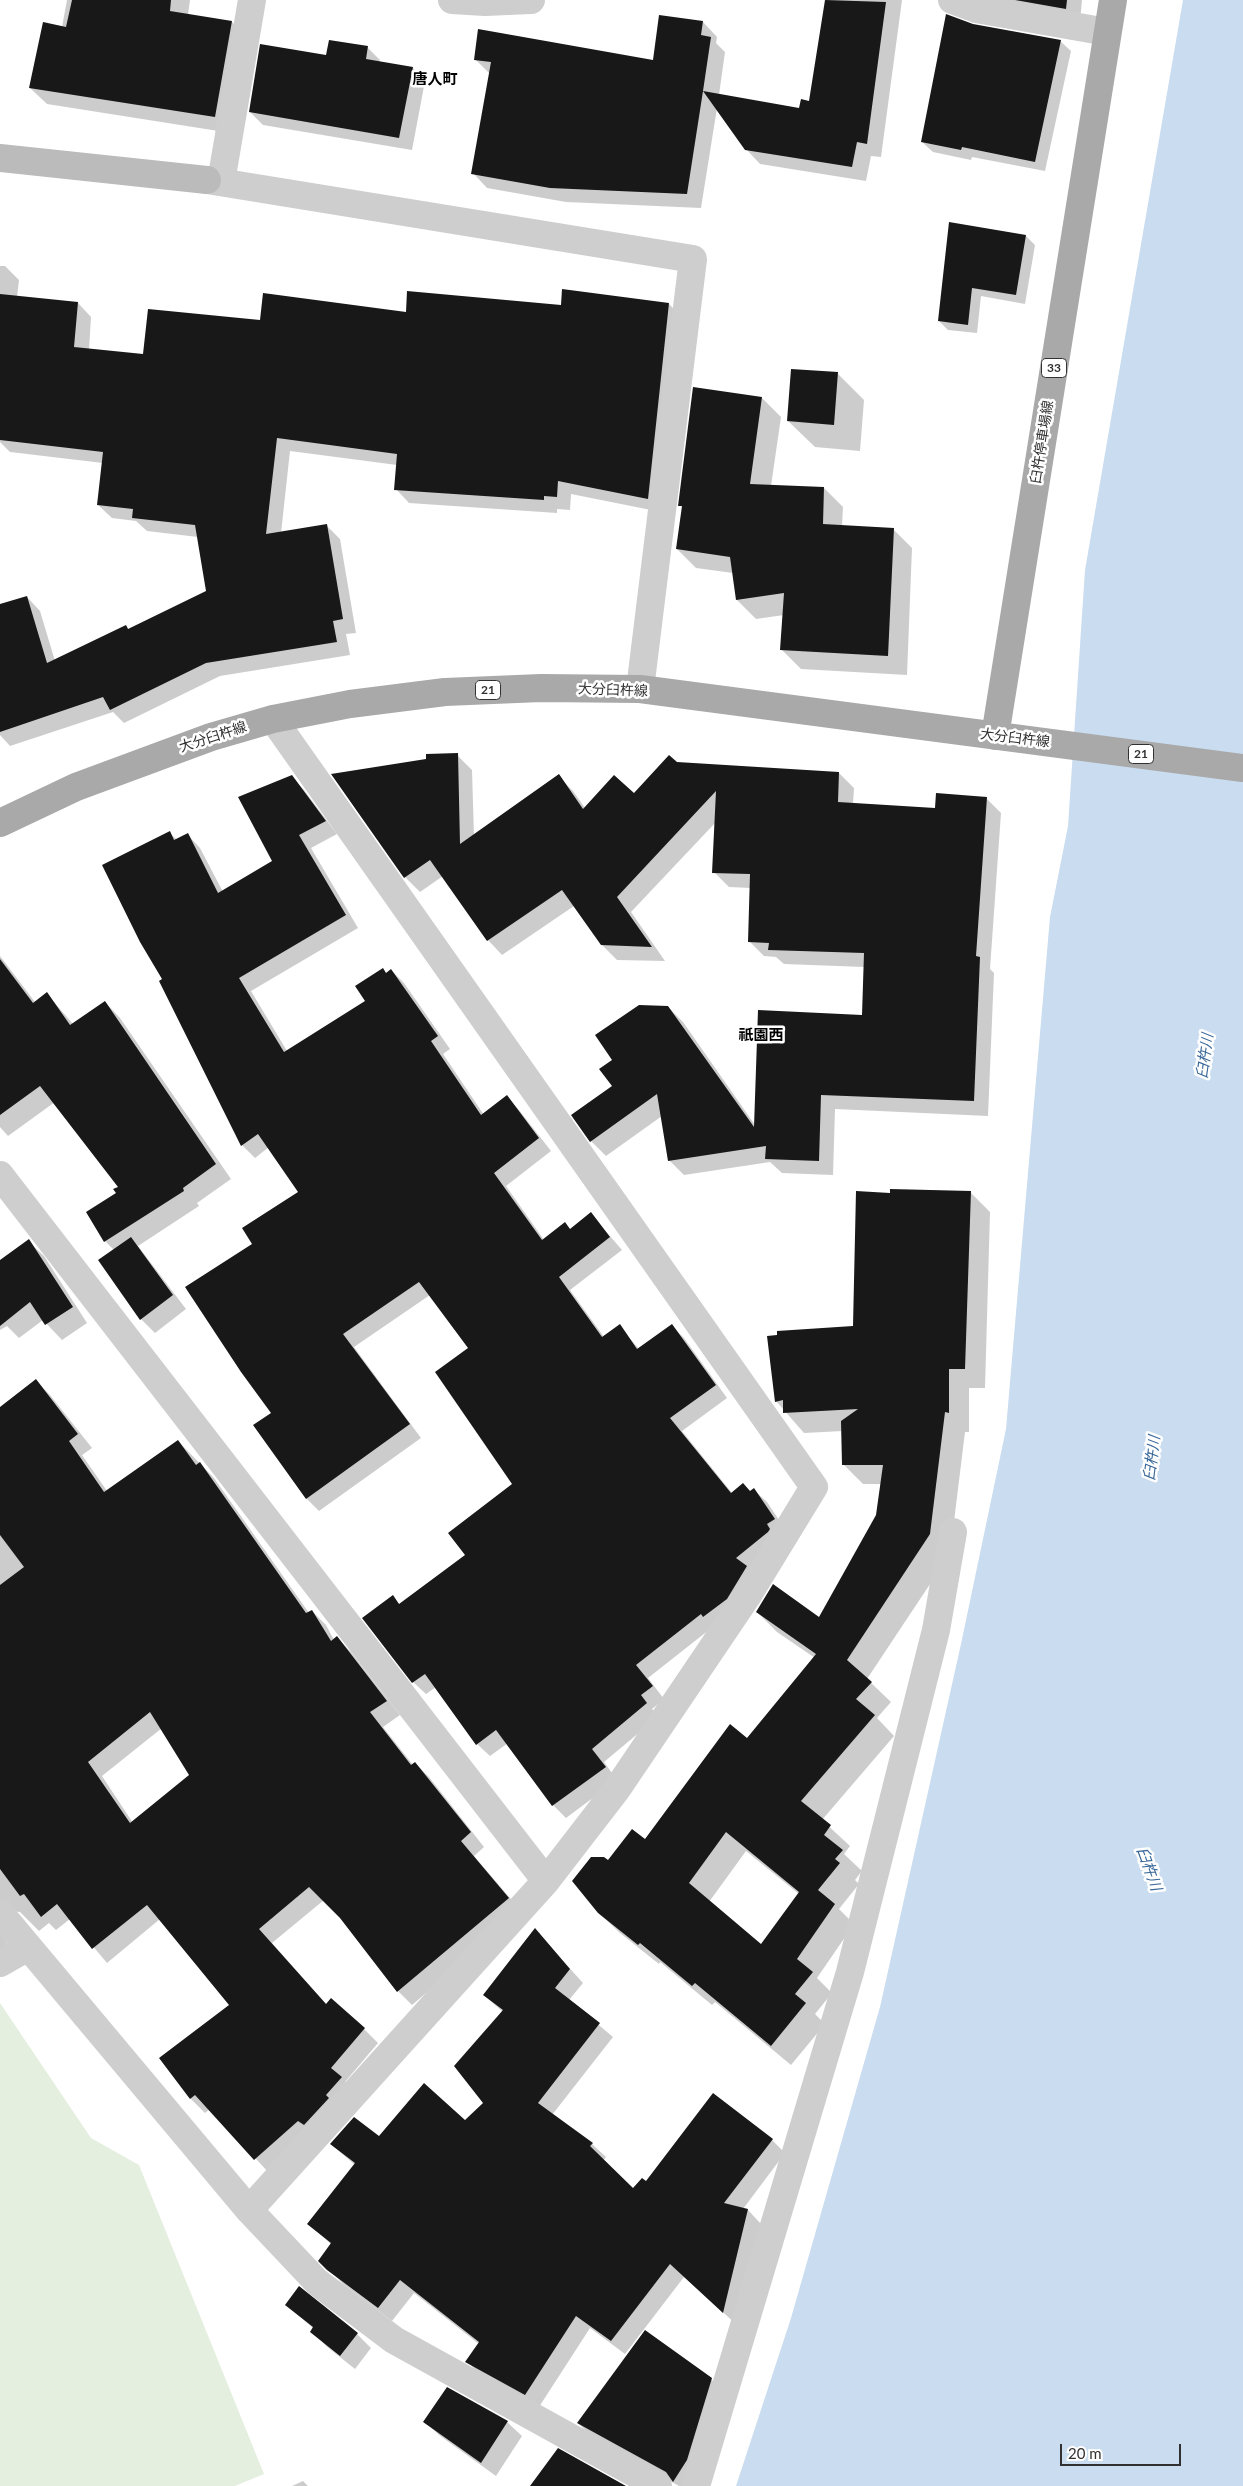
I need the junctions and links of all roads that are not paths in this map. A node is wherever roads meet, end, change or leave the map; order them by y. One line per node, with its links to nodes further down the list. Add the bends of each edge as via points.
1 (252, 0): 8 (street)
2 (452, 0): 3 (street)
3 (531, 0)
4 (1113, 0): 6 (main road, 臼杵停車場線 / 33)
5 (968, 3): 6 (street)
6 (1107, 32): 11 (main road, 臼杵停車場線 / 33)
7 (0, 158): 8 (street)
8 (214, 181): 9 (street, via 693,259)
9 (640, 689): 10 (main road, 大分臼杵線 / 21, via 541,688 445,692 350,704); 11 (main road, 大分臼杵線 / 21)
10 (272, 719): 13 (main road, 大分臼杵線 / 21, via 141,762); 16 (street, via 814,1487 748,1594 622,1781)
11 (995, 736): 12 (main road, 大分臼杵線 / 21)
12 (1243, 768)
13 (0, 822)
14 (0, 1175): 16 (street)
15 (953, 1532): 22 (street, via 936,1630 850,1972)
16 (546, 1881): 20 (street)
17 (0, 1913): 18 (street)
18 (28, 1947): 19 (street); 20 (street)
19 (0, 1963)
20 (249, 2210): 21 (street, via 317,2282 394,2340)
21 (658, 2486)
22 (696, 2486)

